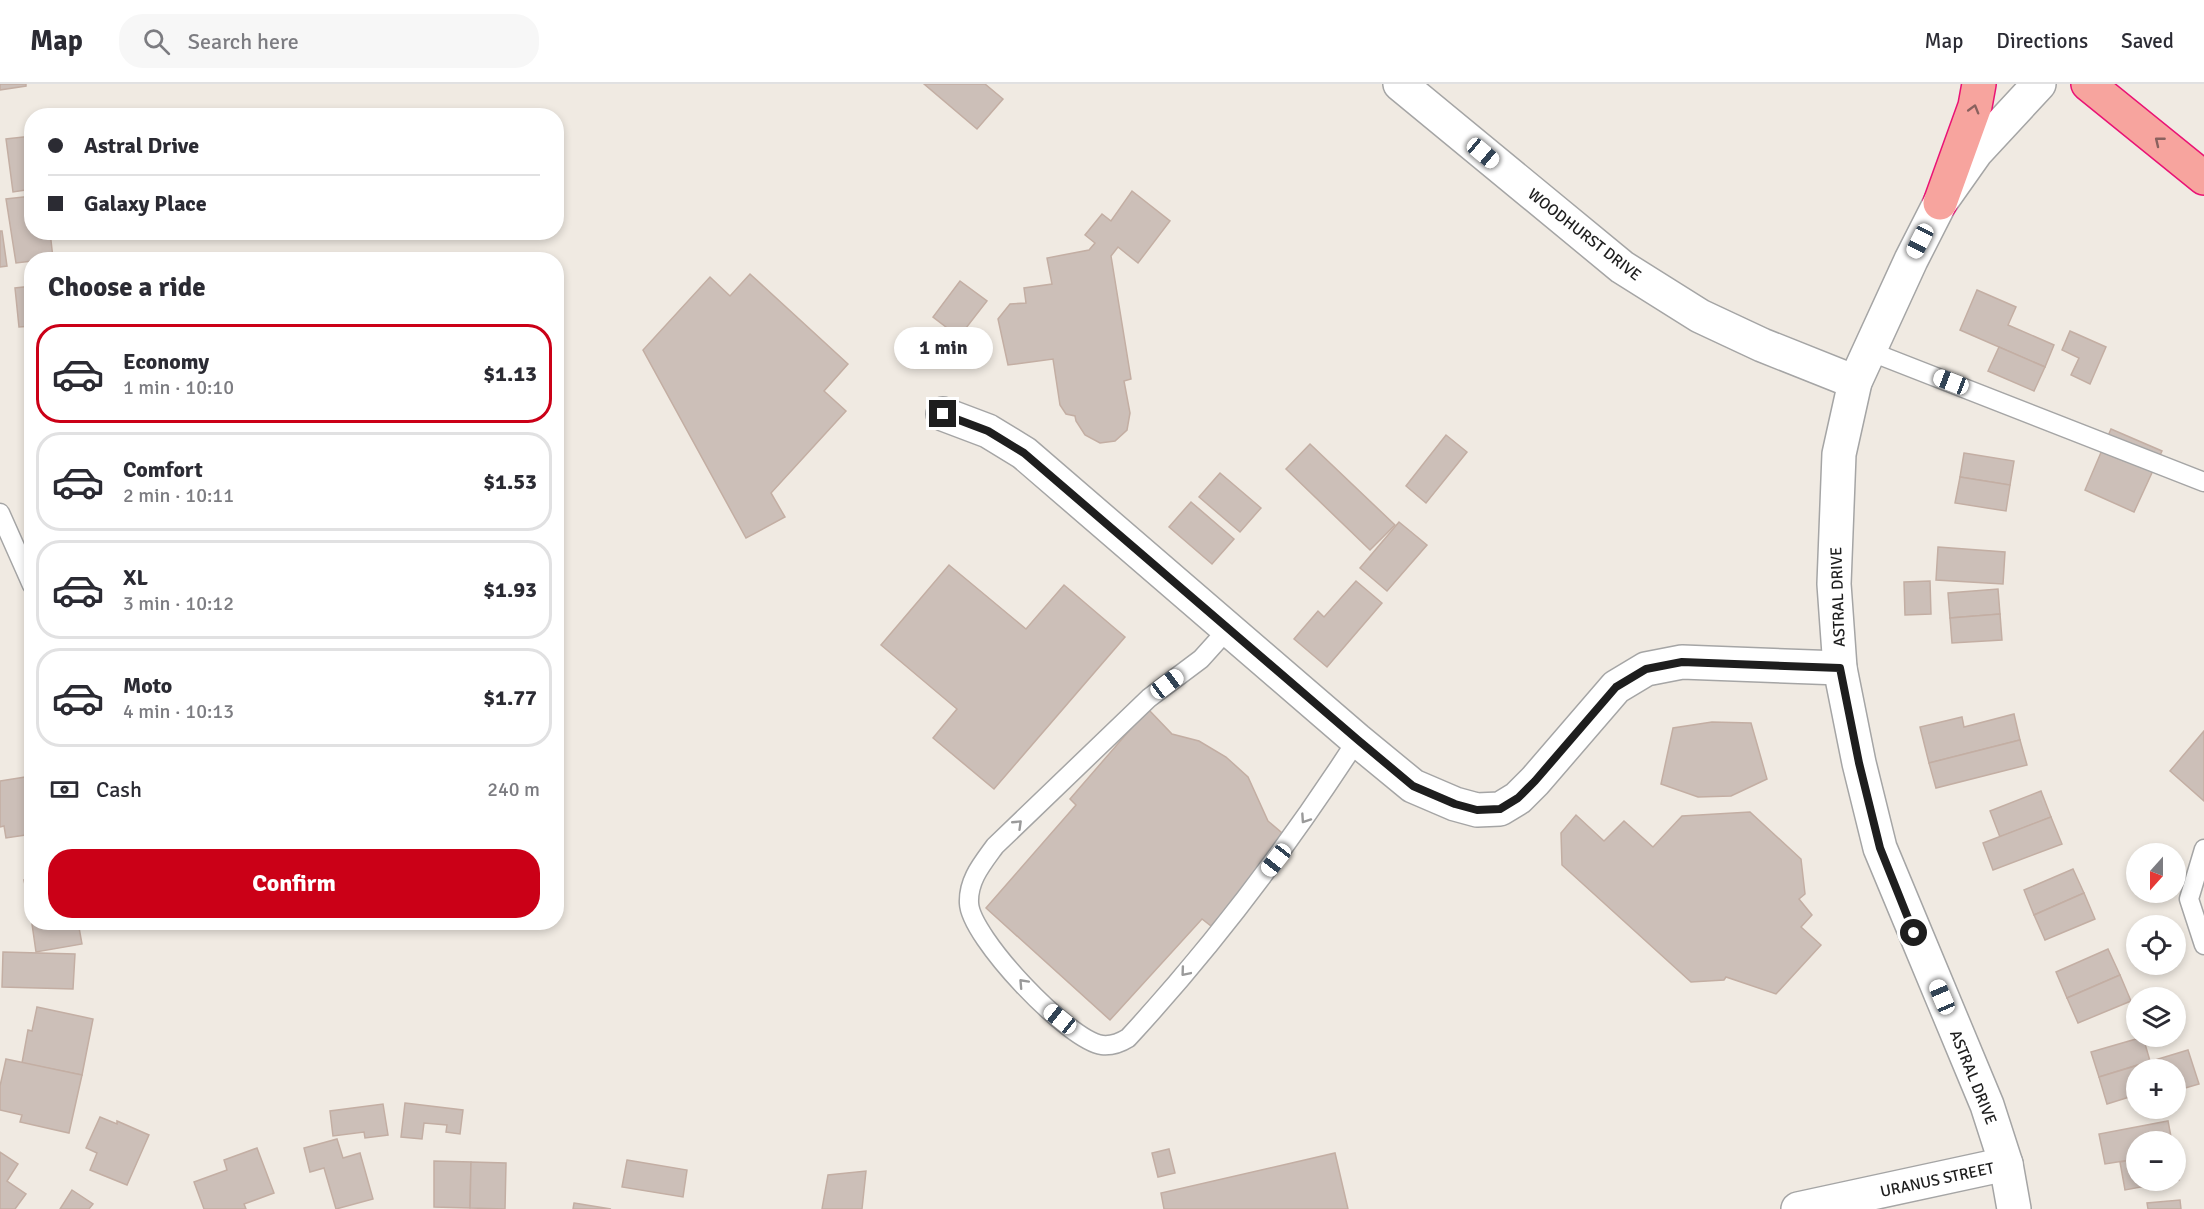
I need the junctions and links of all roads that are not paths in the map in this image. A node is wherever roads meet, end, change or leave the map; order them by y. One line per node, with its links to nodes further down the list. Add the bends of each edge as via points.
1 (1400, 84): 8 (street, WOODHURST DRIVE, via 1622,267 1700,316)
2 (1979, 84): 6 (highway, one-way to 2, via 1975,106)
3 (2039, 84): 6 (street, ASTRAL DRIVE, via 1976,152)
4 (2088, 84): 5 (highway, one-way to 4)
5 (2204, 178)
6 (1940, 203): 7 (street, ASTRAL DRIVE)
7 (1869, 351): 8 (street, ASTRAL DRIVE); 10 (lane)
8 (1855, 382): 14 (street, ASTRAL DRIVE, via 1839,454 1834,584)
9 (943, 414): 13 (street, via 988,431 1024,453)
10 (2204, 482)
11 (0, 513): 12 (lane)
12 (24, 567)
13 (1228, 629): 15 (street); 15 (lane, one-way to 13, via 1290,842 1128,1038 1118,1044 1102,1045 1086,1040 1047,1009 992,951 973,920 969,905 976,872 995,846 1149,698 1201,658)
14 (1840, 668): 15 (street, via 1682,662 1646,669 1616,687 1535,781 1500,809 1477,810 1413,786); 18 (street, ASTRAL DRIVE, via 1880,848 1987,1105)
15 (1358, 740)
16 (2204, 849): 17 (lane, via 2189,898)
17 (2204, 945)
18 (2006, 1164): 19 (street, URANUS STREET); 20 (street, ASTRAL DRIVE)
19 (1798, 1209)
20 (2014, 1209)

